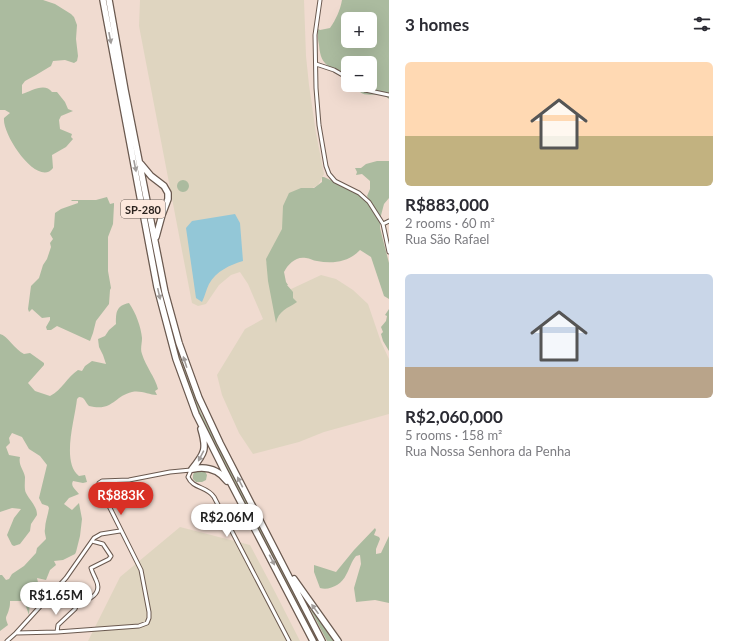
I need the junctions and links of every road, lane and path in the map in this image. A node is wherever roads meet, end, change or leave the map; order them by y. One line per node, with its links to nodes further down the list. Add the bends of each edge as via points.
1 (103, 0): 13 (highway, SP-280, one-way to 13, via 157,287 176,358)
2 (110, 0): 8 (highway, SP-280)
3 (320, 0): 4 (street, via 315,35)
4 (316, 64): 5 (street); 10 (street, via 319,125 329,174 336,181 365,197)
5 (341, 74)
6 (377, 92): 7 (street)
7 (389, 94)
8 (140, 162): 11 (highway, SP-280); 11 (highway, via 168,193)
9 (389, 221): 10 (street)
10 (382, 224): 12 (street)
11 (155, 240): 18 (highway, SP-280, one-way to 11, via 220,443 190,376 170,312)
12 (389, 252)
13 (196, 414): 14 (highway, one-way to 14, via 204,450 202,457); 15 (highway, SP-280)
14 (192, 469): 15 (highway, via 206,467 215,470); 16 (street, via 129,480 100,482 100,488); 24 (street, via 188,477 192,483 207,489 214,497)
15 (238, 495): 25 (highway, SP-280, one-way to 25)
16 (120, 531): 17 (street, via 99,535); 21 (street, via 143,575 148,621 139,626)
17 (92, 541): 19 (street); 20 (street, via 104,544 111,557 91,568 98,590 91,599)
18 (276, 552): 26 (highway, SP-280); 27 (highway, one-way to 18)
19 (60, 585): 20 (street); 22 (street)
20 (78, 604): 21 (street, via 58,625)
21 (57, 632): 22 (street)
22 (16, 633): 23 (street)
23 (7, 641)
24 (289, 641)
25 (313, 641)
26 (322, 641)
27 (338, 641)

